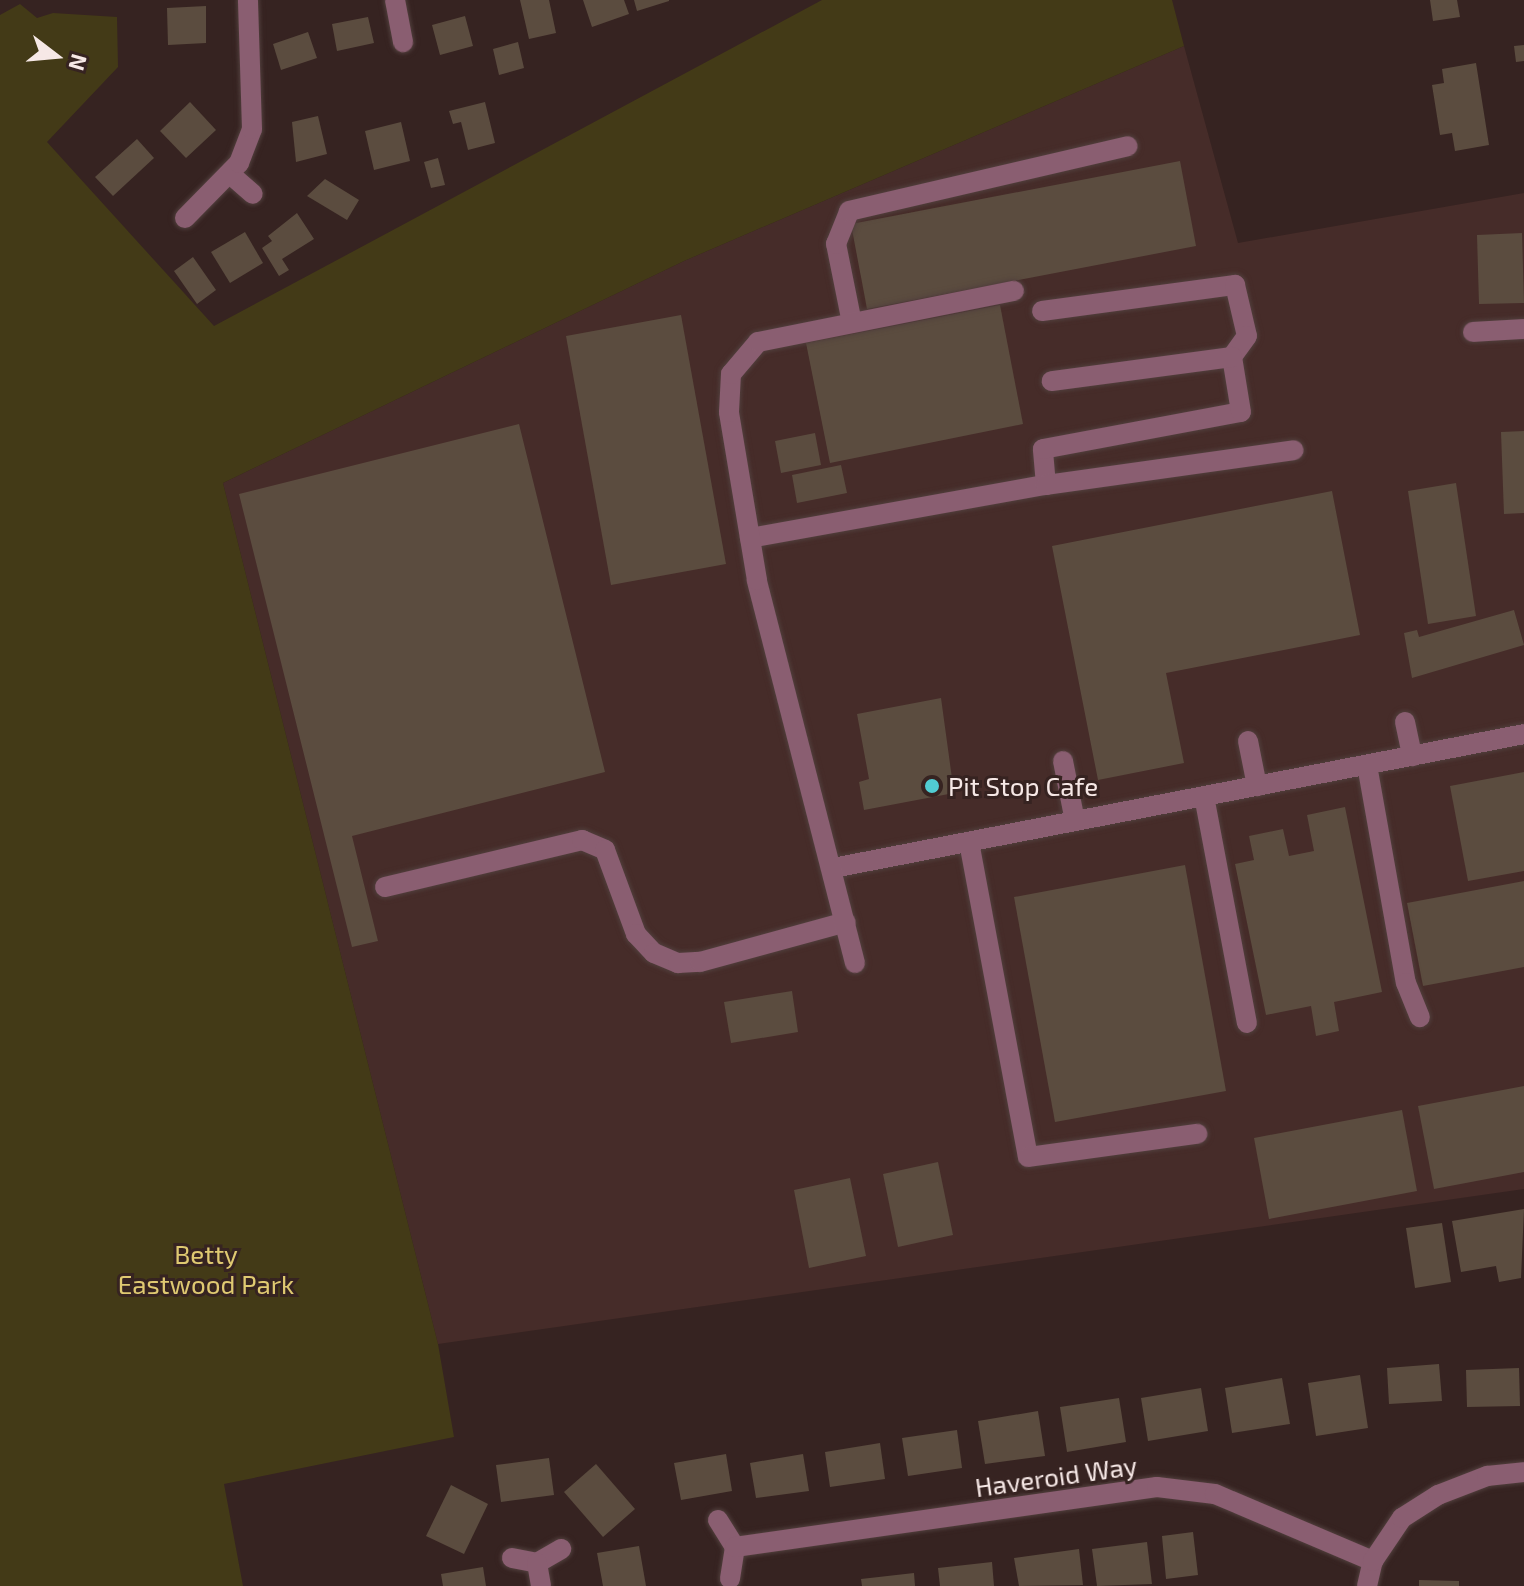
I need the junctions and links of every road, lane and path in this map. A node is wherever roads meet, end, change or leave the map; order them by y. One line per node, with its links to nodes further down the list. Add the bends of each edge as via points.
1 (248, 0): 5 (street, via 252,129)
2 (395, 0): 3 (street)
3 (403, 42)
4 (1128, 146): 10 (street, via 849,211 836,244)
5 (230, 174): 6 (street); 7 (street)
6 (253, 194)
7 (185, 218)
8 (1014, 291): 10 (street)
9 (1042, 311): 13 (street, via 1235,285 1247,336)
10 (852, 323): 17 (street, via 758,342 731,374 729,412)
11 (1524, 329): 12 (street)
12 (1473, 332)
13 (1232, 357): 14 (street); 16 (street, via 1241,412 1043,449)
14 (1052, 381)
15 (1294, 450): 16 (street)
16 (1046, 485): 17 (street)
17 (750, 538): 28 (street)
18 (1405, 722): 21 (street)
19 (1524, 734): 21 (street)
20 (1248, 741): 24 (street)
21 (1412, 756): 23 (street)
22 (1063, 761): 26 (street)
23 (1367, 765): 24 (street); 32 (street, via 1406,983)
24 (1257, 786): 25 (street)
25 (1204, 796): 26 (street); 33 (street)
26 (1075, 821): 27 (street)
27 (969, 842): 28 (street); 34 (street, via 1028,1157)
28 (833, 868): 30 (street)
29 (385, 887): 30 (street, via 582,840 605,850 636,934 654,953 678,963 700,962)
30 (846, 922): 31 (street)
31 (855, 963)
32 (1420, 1017)
33 (1247, 1023)
34 (1197, 1134)
35 (1524, 1472): 40 (street, via 1487,1476 1438,1495 1402,1518)
36 (718, 1520): 37 (street)
37 (735, 1547): 40 (street, Haveroid Way, via 1157,1487 1215,1494); 42 (street)
38 (561, 1549): 41 (street)
39 (512, 1558): 41 (street)
40 (1373, 1561): 44 (street)
41 (537, 1563): 43 (street)
42 (730, 1579)
43 (541, 1586)
44 (1367, 1586)

